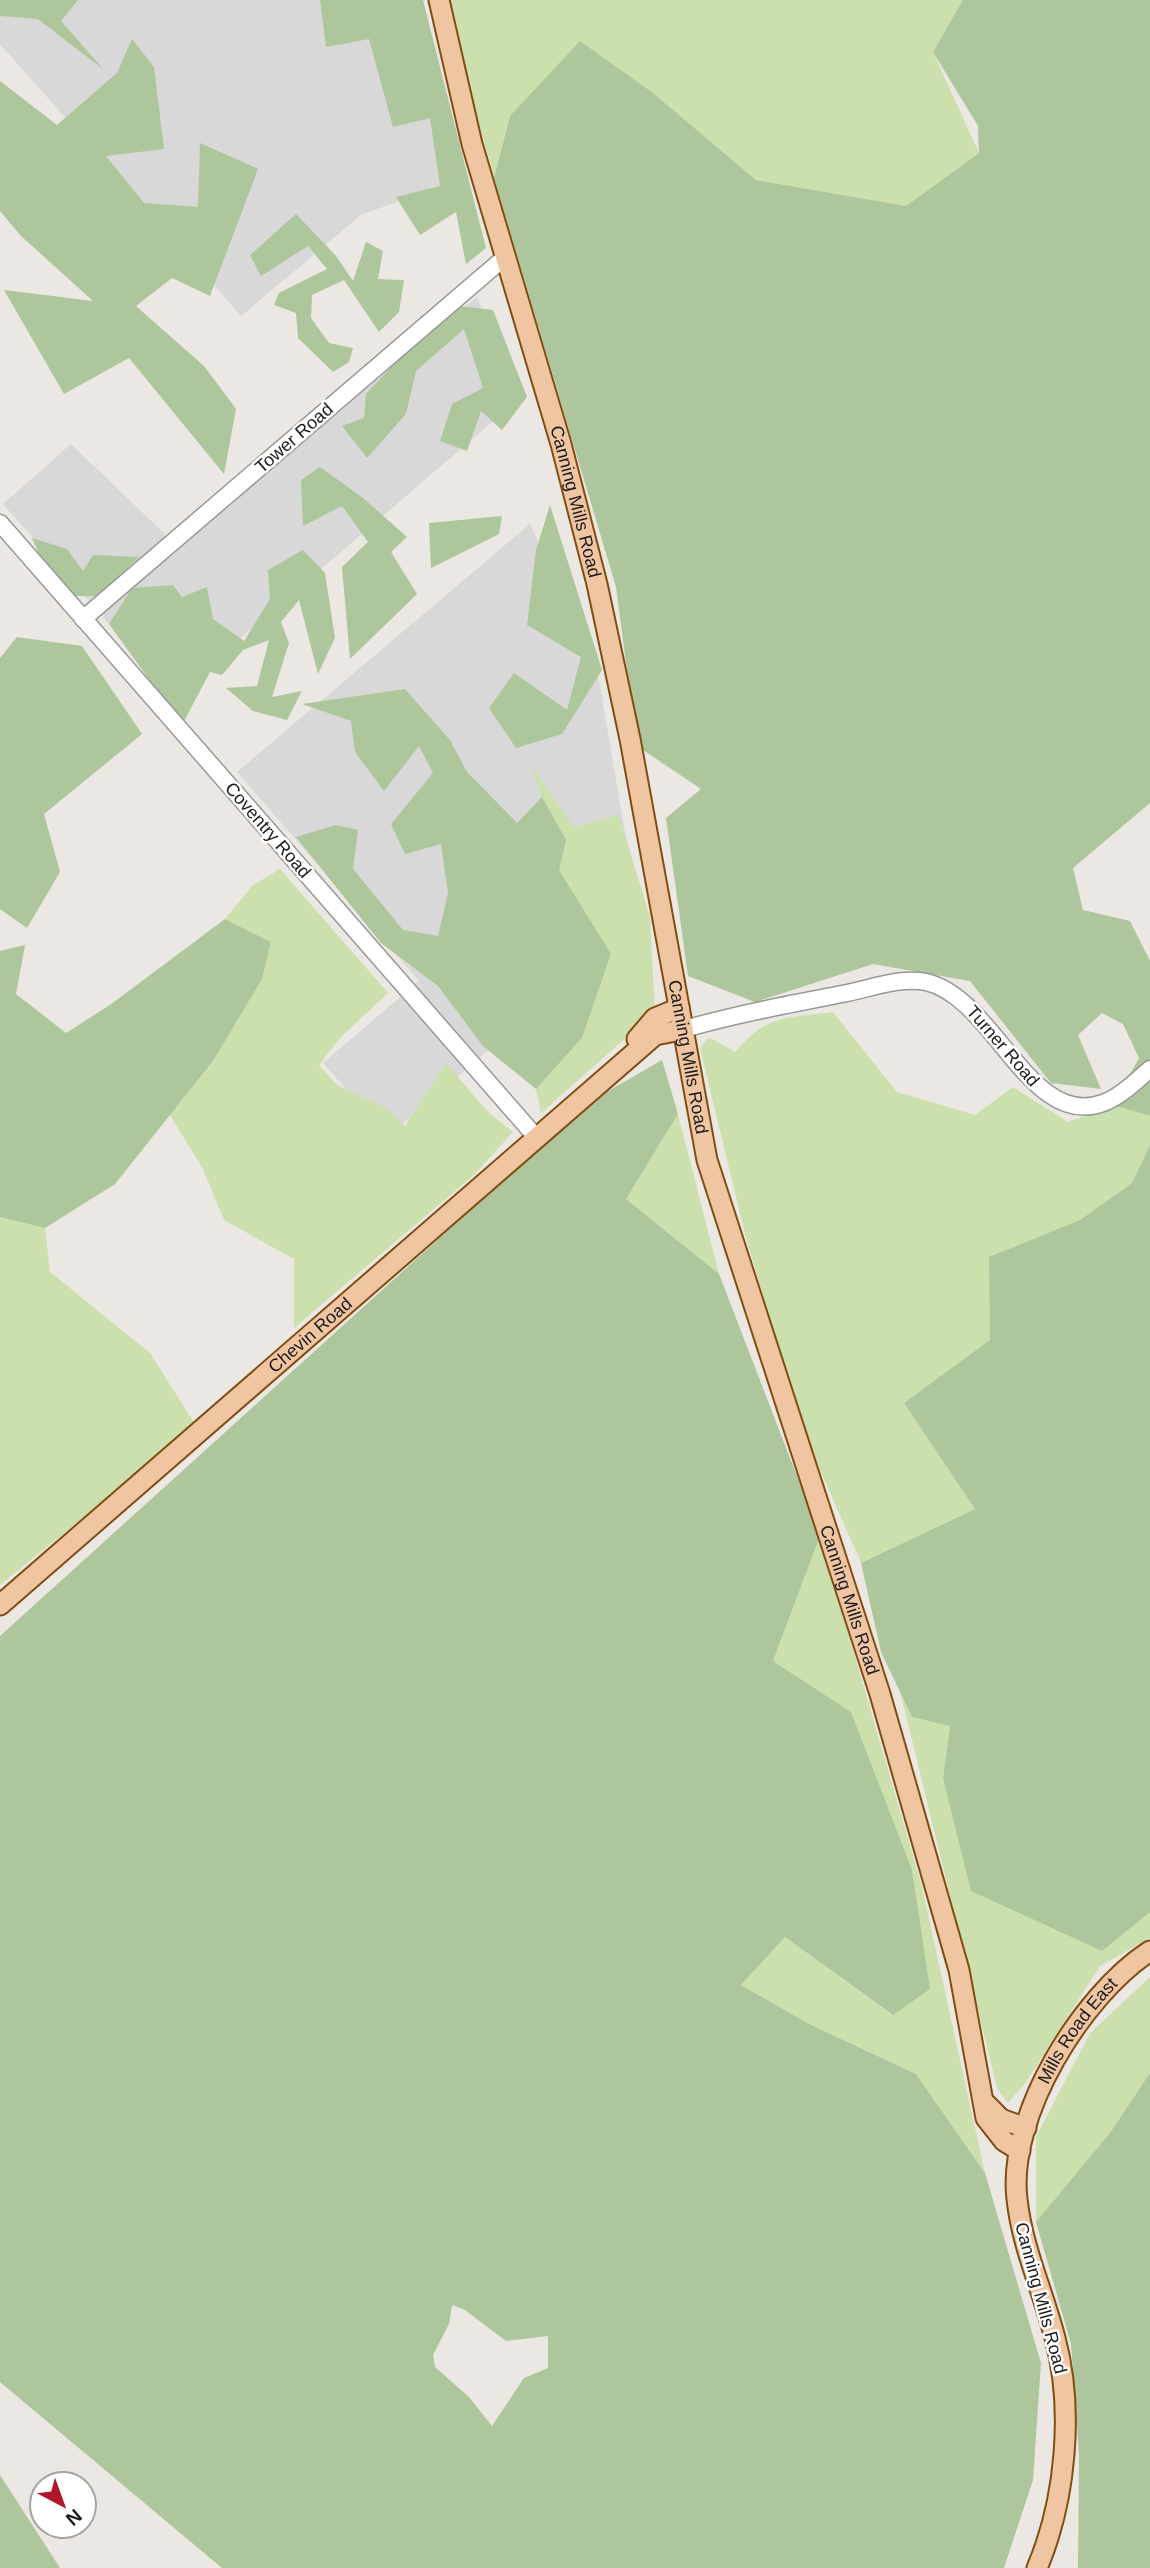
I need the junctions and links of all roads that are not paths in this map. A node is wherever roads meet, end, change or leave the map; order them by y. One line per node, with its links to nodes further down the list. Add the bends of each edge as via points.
1 (439, 0): 2 (main road, Canning Mills Road)
2 (504, 258): 4 (street, Tower Road); 5 (main road, Canning Mills Road, via 561,444 599,594)
3 (0, 523): 4 (street, Coventry Road)
4 (83, 619): 9 (street, Coventry Road)
5 (678, 1008): 6 (main road, Canning Mills Road); 7 (main road, Chevin Road, via 655,1018)
6 (681, 1030): 7 (main road, Chevin Road, via 655,1035); 8 (street, Turner Road, via 877,985 922,981 945,988 964,1002 1043,1091 1064,1105 1085,1108 1102,1104); 12 (main road, Canning Mills Road, via 708,1160 880,1694 931,1870 959,1970)
7 (621, 1063): 9 (main road, Chevin Road)
8 (1150, 1069)
9 (536, 1137): 10 (main road, Chevin Road)
10 (0, 1605)
11 (1150, 1951): 13 (main road, Mills Road East, via 1106,1985 1084,2011 1060,2051)
12 (984, 2102): 13 (main road, via 1001,2119); 14 (main road, Canning Mills Road, via 992,2127)
13 (1026, 2128): 14 (main road, Canning Mills Road)
14 (1020, 2151): 15 (main road, Canning Mills Road, via 1016,2174 1019,2211 1055,2337 1065,2405 1056,2502)
15 (1037, 2568)

